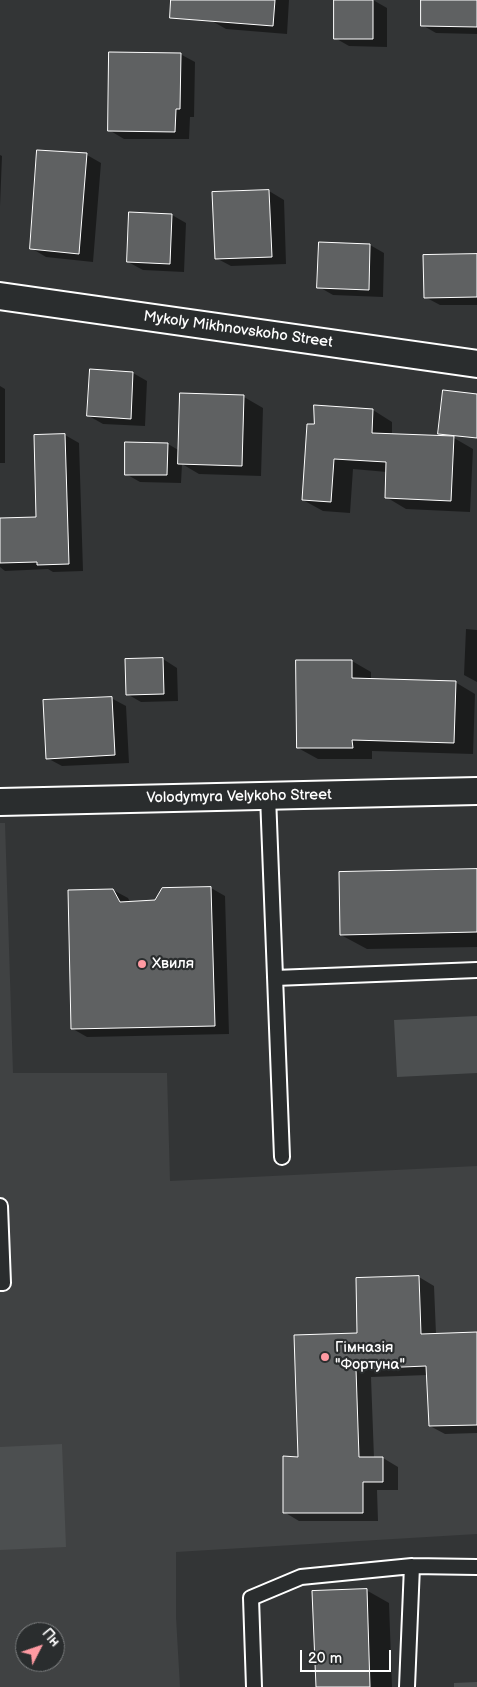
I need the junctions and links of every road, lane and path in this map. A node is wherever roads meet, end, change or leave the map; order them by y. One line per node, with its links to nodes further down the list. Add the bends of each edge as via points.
1 (0, 296): 2 (street, Mykoly Mikhnovskoho Street)
2 (477, 364)
3 (477, 791): 4 (street, Volodymyra Velykoho Street)
4 (268, 796): 5 (street, Volodymyra Velykoho Street); 7 (lane)
5 (0, 802)
6 (477, 970): 7 (lane)
7 (275, 978): 8 (lane)
8 (282, 1157)
9 (0, 1206): 10 (lane, via 3,1283)
10 (0, 1283)
11 (412, 1566): 12 (lane); 13 (lane, via 301,1577 251,1598); 14 (lane)
12 (477, 1567)
13 (254, 1687)
14 (406, 1687)

